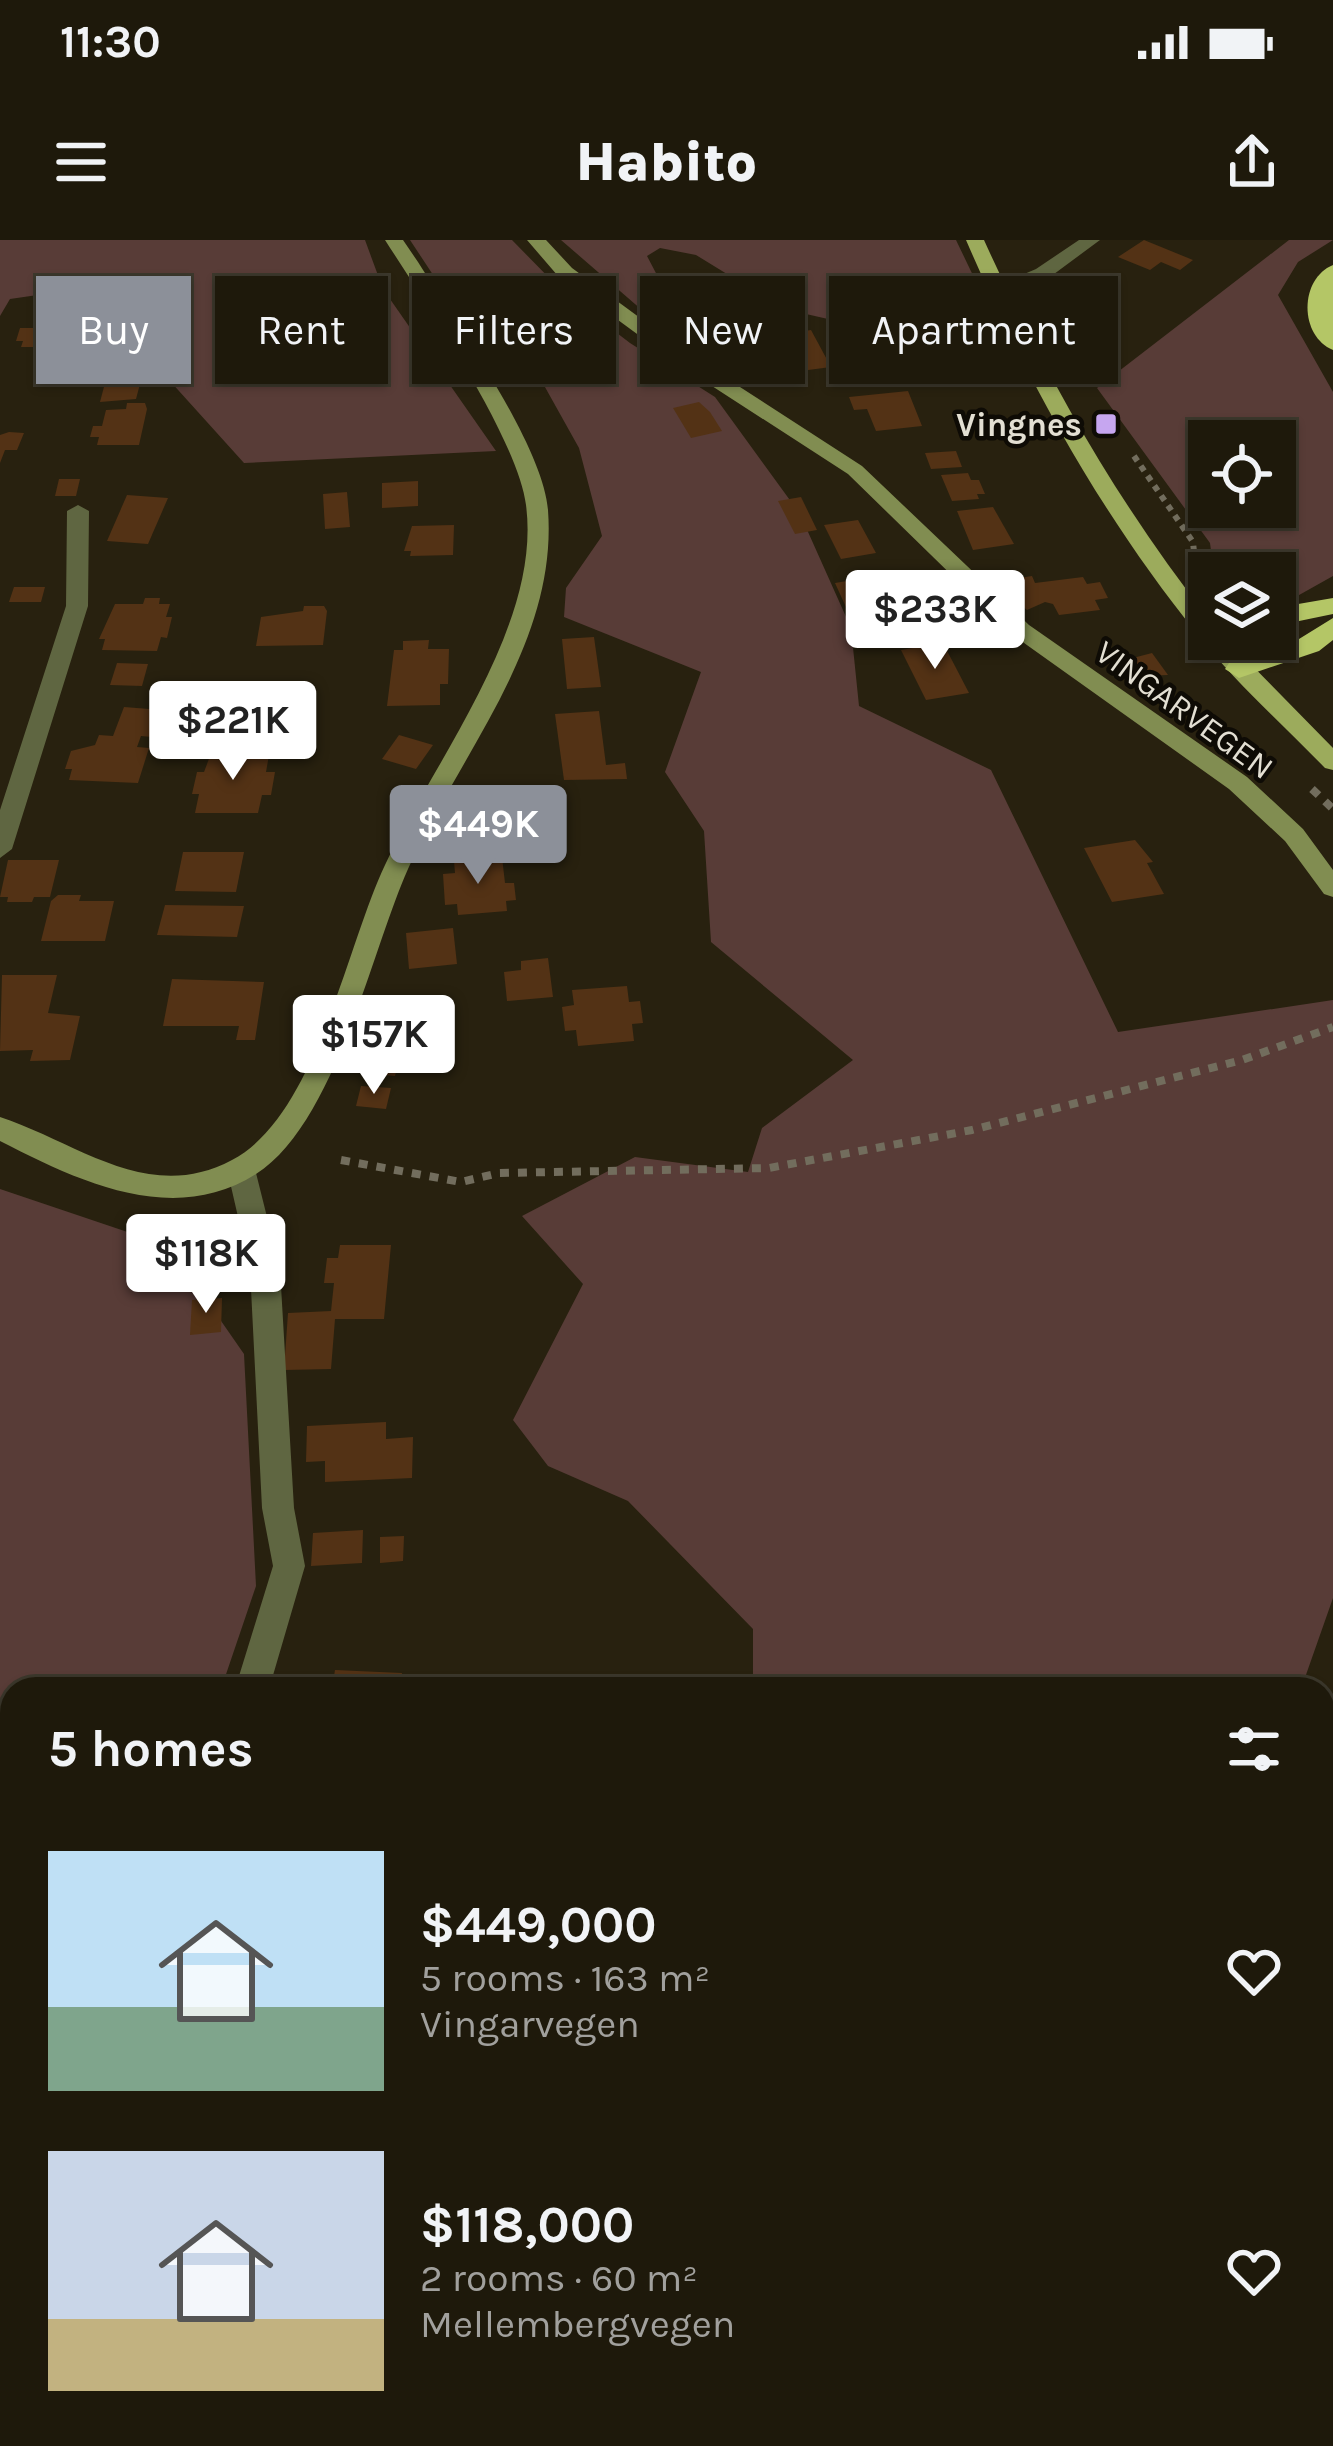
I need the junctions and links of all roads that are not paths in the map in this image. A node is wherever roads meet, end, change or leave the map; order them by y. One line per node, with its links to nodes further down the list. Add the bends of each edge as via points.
1 (394, 240): 21 (street, via 502,423 537,499 528,590 502,670 398,864 304,1093 271,1144)
2 (536, 240): 19 (street, VINGARVEGEN, via 566,272 685,360 855,470 1021,630 1238,783 1294,835)
3 (975, 240): 6 (main road)
4 (1091, 240): 7 (street)
5 (1332, 274): 8 (highway, via 1317,306)
6 (992, 276)
7 (1035, 276)
8 (1333, 343)
9 (1047, 384): 11 (main road, via 1129,524)
10 (78, 511): 18 (street, via 77,606)
11 (1188, 604)
12 (1333, 606): 13 (highway)
13 (1296, 613)
14 (1333, 627): 16 (highway, via 1309,645)
15 (1232, 660): 16 (main road)
16 (1239, 669): 17 (main road)
17 (1333, 762)
18 (0, 849)
19 (1333, 888)
20 (0, 1128): 21 (street, via 131,1185 207,1181)
21 (241, 1169): 22 (street, via 265,1269 278,1508 289,1566)
22 (256, 1677)

